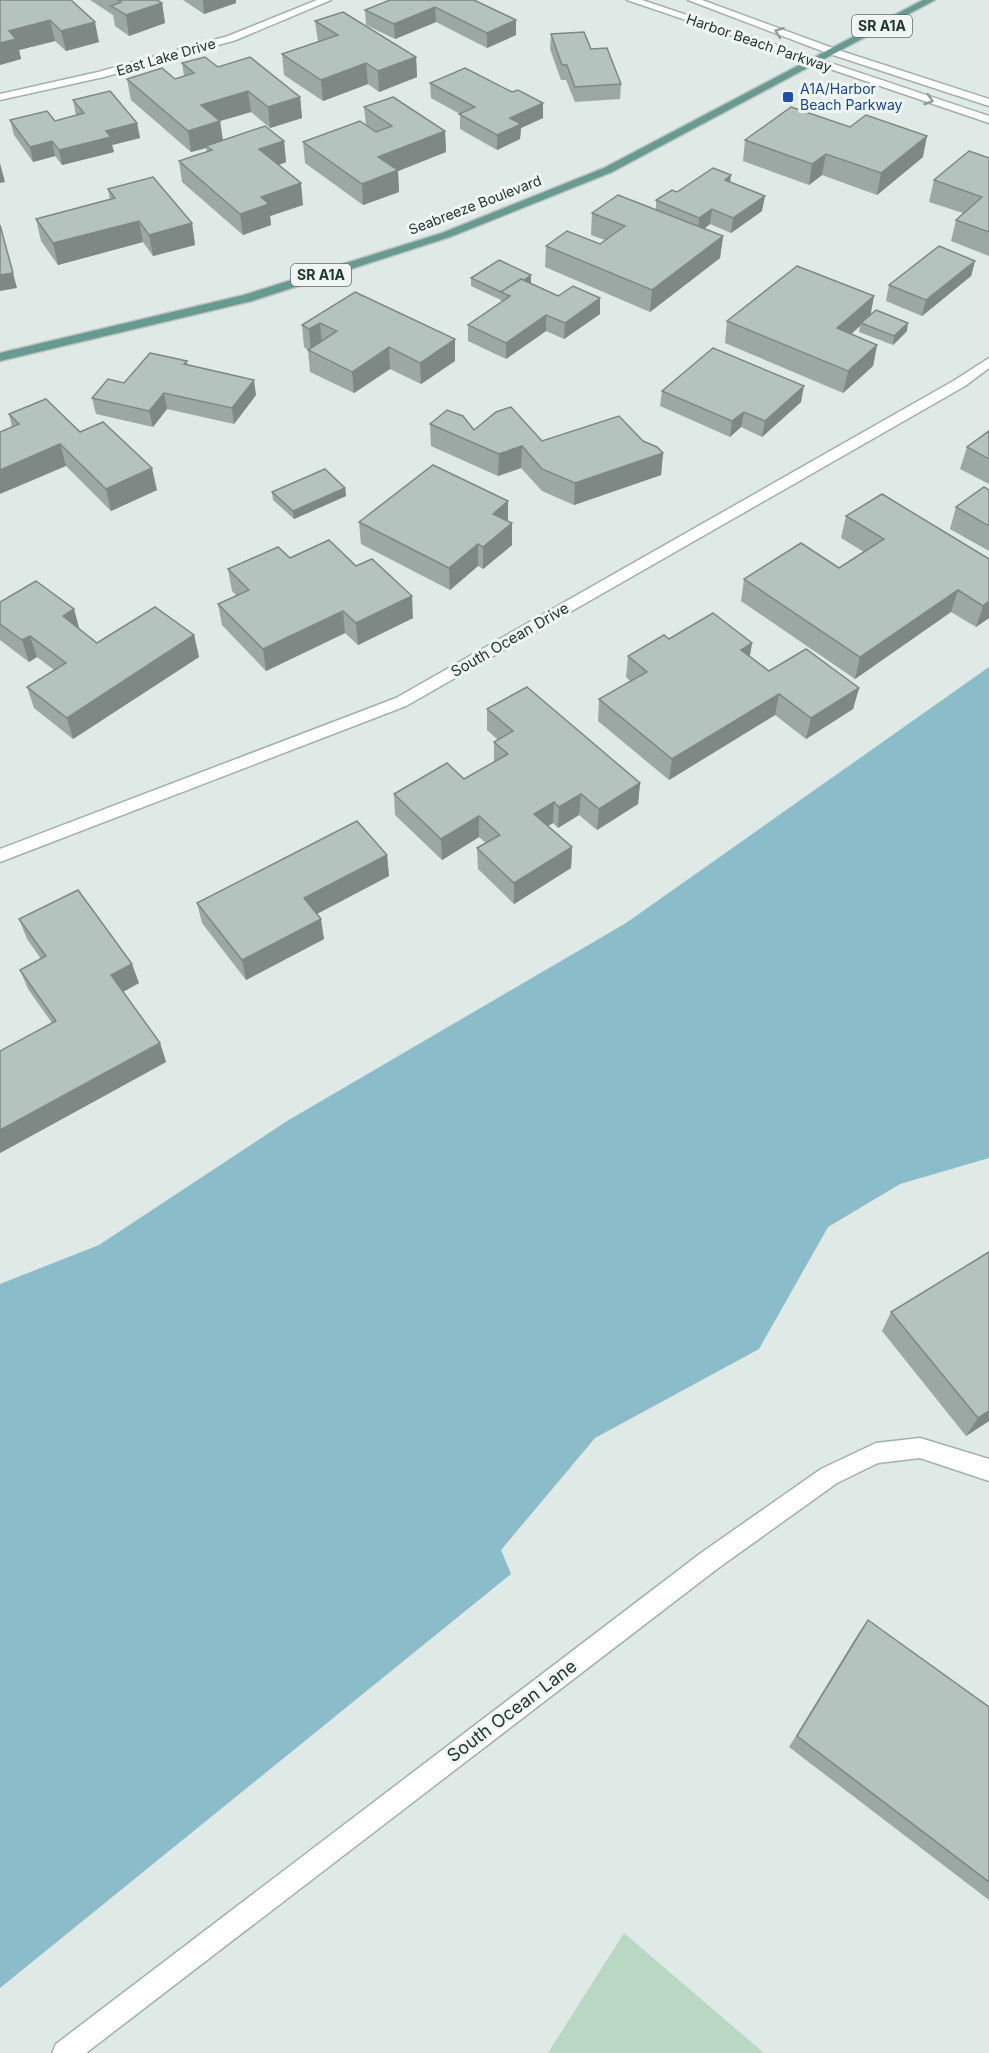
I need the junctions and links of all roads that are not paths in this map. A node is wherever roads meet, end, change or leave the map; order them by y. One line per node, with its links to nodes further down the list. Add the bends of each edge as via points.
1 (326, 0): 7 (street, East Lake Drive, via 232,38 100,75)
2 (632, 0): 6 (street, Harbor Beach Parkway)
3 (693, 0): 5 (street, Harbor Beach Parkway, one-way to 3)
4 (930, 0): 5 (main road, Seabreeze Boulevard / SR A1A)
5 (834, 52): 6 (main road, Seabreeze Boulevard / SR A1A); 8 (street, Harbor Beach Parkway)
6 (813, 63): 9 (street, Harbor Beach Parkway, one-way to 9); 10 (main road, Seabreeze Boulevard / SR A1A, via 608,170 446,235 248,298)
7 (0, 97)
8 (989, 103)
9 (989, 120)
10 (0, 357)
11 (989, 362): 12 (street, South Ocean Drive, via 960,383 401,702)
12 (0, 856)
13 (989, 1470): 14 (street, South Ocean Lane, via 920,1448 876,1453 830,1476 700,1568)
14 (64, 2053)

